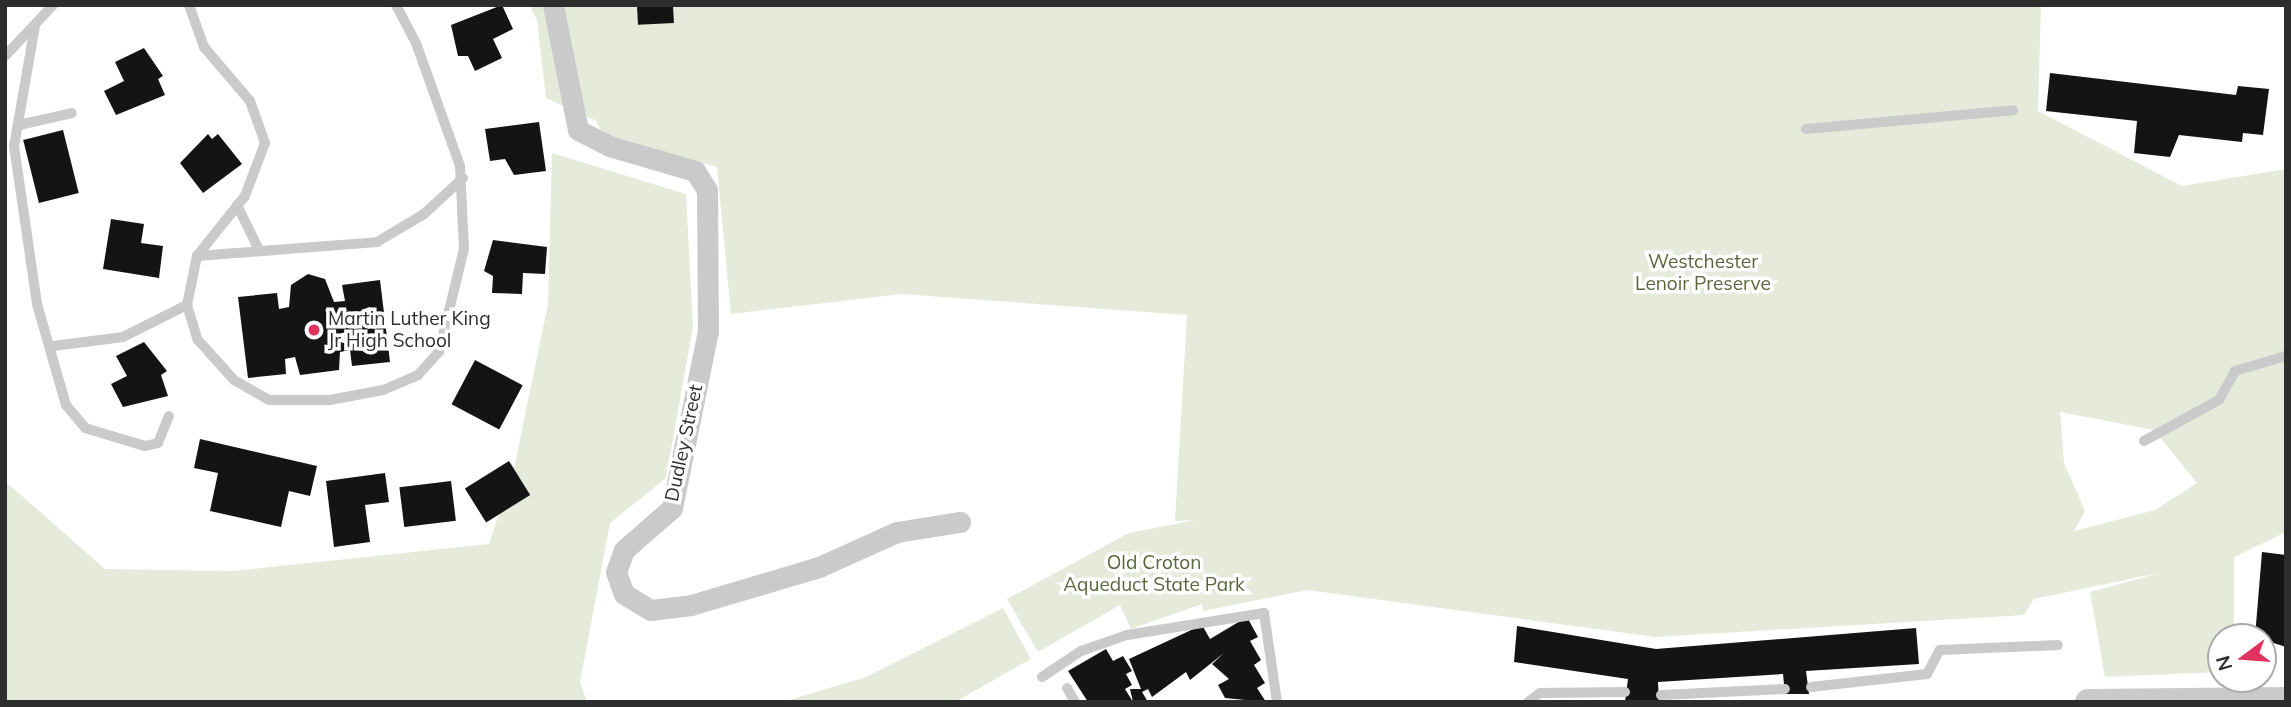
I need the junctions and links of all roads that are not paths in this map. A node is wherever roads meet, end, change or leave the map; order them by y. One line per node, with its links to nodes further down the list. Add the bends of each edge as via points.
1 (53, 5): 5 (lane)
2 (190, 5): 12 (lane, via 205,47 250,101 263,128 262,160)
3 (396, 5): 11 (lane, via 426,67)
4 (553, 5): 20 (street, Dudley Street, via 567,98 578,130 609,146 695,171 708,190 708,331 672,508 624,550 616,572 624,594 651,610 691,605 819,567 897,532)
5 (35, 26): 6 (lane); 9 (lane)
6 (5, 56)
7 (2013, 110): 10 (lane)
8 (72, 113): 9 (lane)
9 (19, 125): 16 (lane, via 14,145 23,232 37,304)
10 (1806, 129)
11 (463, 178): 13 (lane, via 424,214 377,242); 15 (lane, via 464,249 439,352 418,375 383,390 330,400 269,400 234,380 198,340)
12 (237, 205): 13 (lane); 14 (lane)
13 (260, 250): 14 (lane)
14 (197, 256): 15 (lane)
15 (187, 304): 16 (lane, via 123,337)
16 (53, 346): 18 (lane, via 66,405 85,428 145,446 158,443)
17 (2286, 356): 19 (lane, via 2235,371 2219,400)
18 (169, 416)
19 (2144, 441)
20 (960, 522)
21 (2058, 645): 23 (lane, via 1940,650 1927,674)
22 (1042, 677): 30 (lane, via 1081,651 1127,635 1264,612)
23 (1811, 687)
24 (1067, 688): 29 (lane)
25 (1785, 689): 27 (lane)
26 (1625, 692): 31 (lane, via 1540,693)
27 (1661, 695)
28 (2286, 700): 32 (street)
29 (1075, 702)
30 (1277, 702)
31 (1528, 702)
32 (2088, 702)

